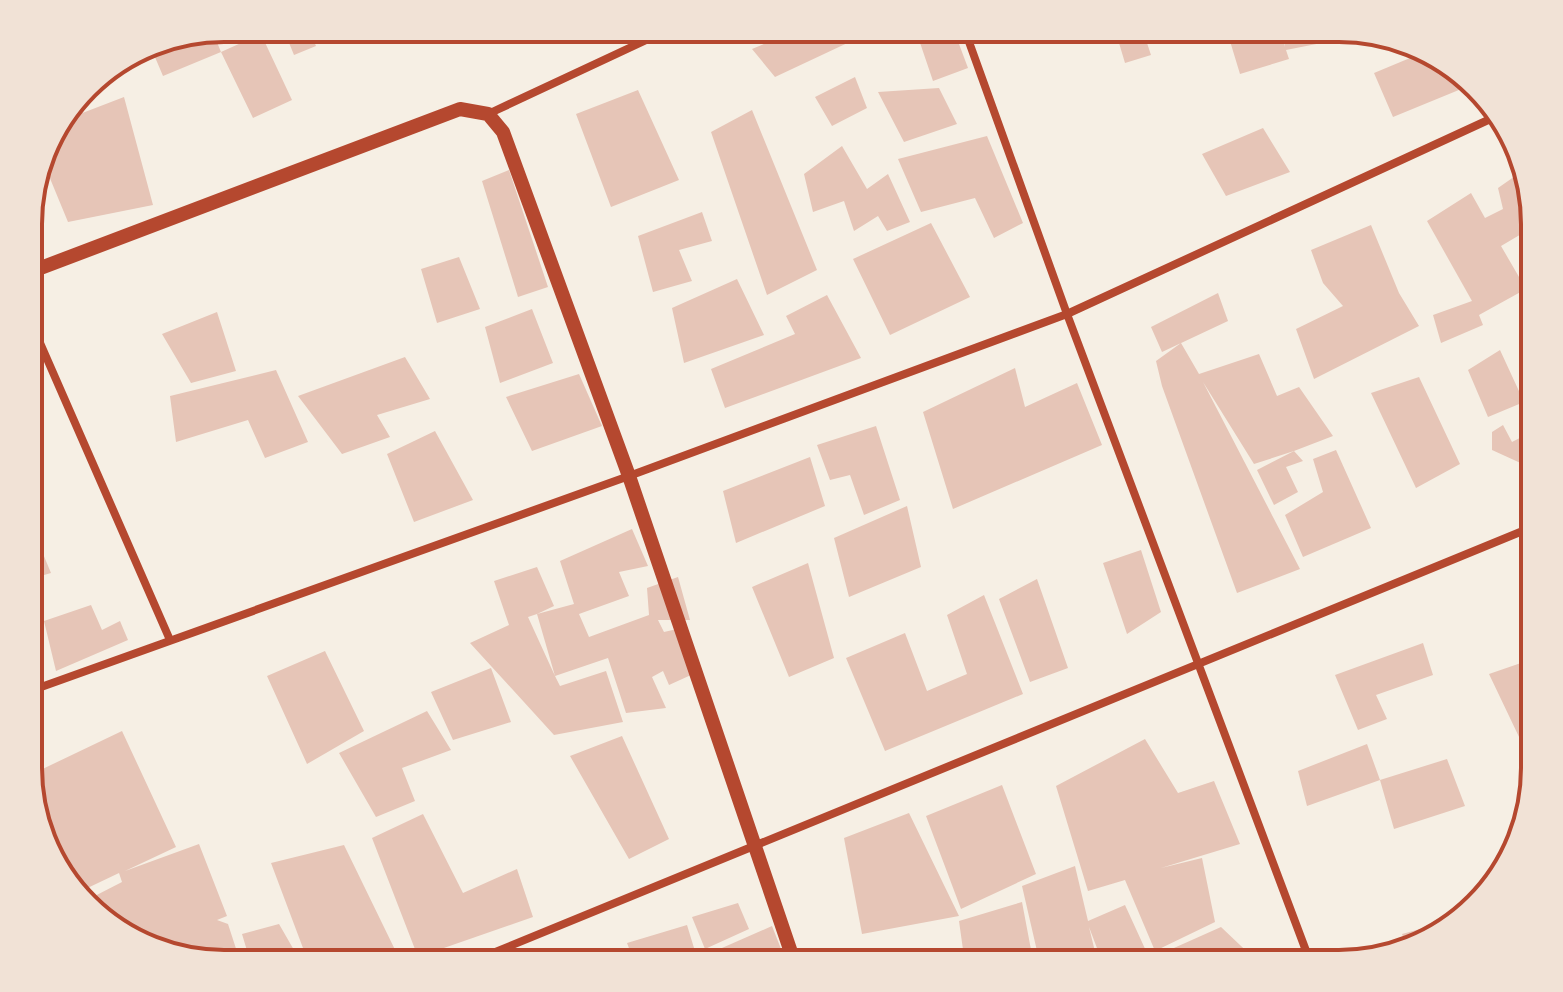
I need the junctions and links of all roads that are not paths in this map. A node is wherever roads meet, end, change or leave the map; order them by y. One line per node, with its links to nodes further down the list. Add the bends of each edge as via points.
1 (642, 42): 3 (street)
2 (969, 42): 6 (street)
3 (488, 114): 5 (street, via 460,109); 8 (street, via 503,132)
4 (1488, 120): 6 (street)
5 (42, 267)
6 (1067, 314): 8 (street); 11 (street)
7 (42, 347): 10 (street)
8 (629, 476): 10 (street); 13 (street)
9 (1521, 532): 11 (street)
10 (170, 640): 12 (street)
11 (1198, 663): 13 (street); 16 (street)
12 (42, 687)
13 (755, 844): 14 (street); 15 (street)
14 (500, 950)
15 (790, 950)
16 (1306, 950)

